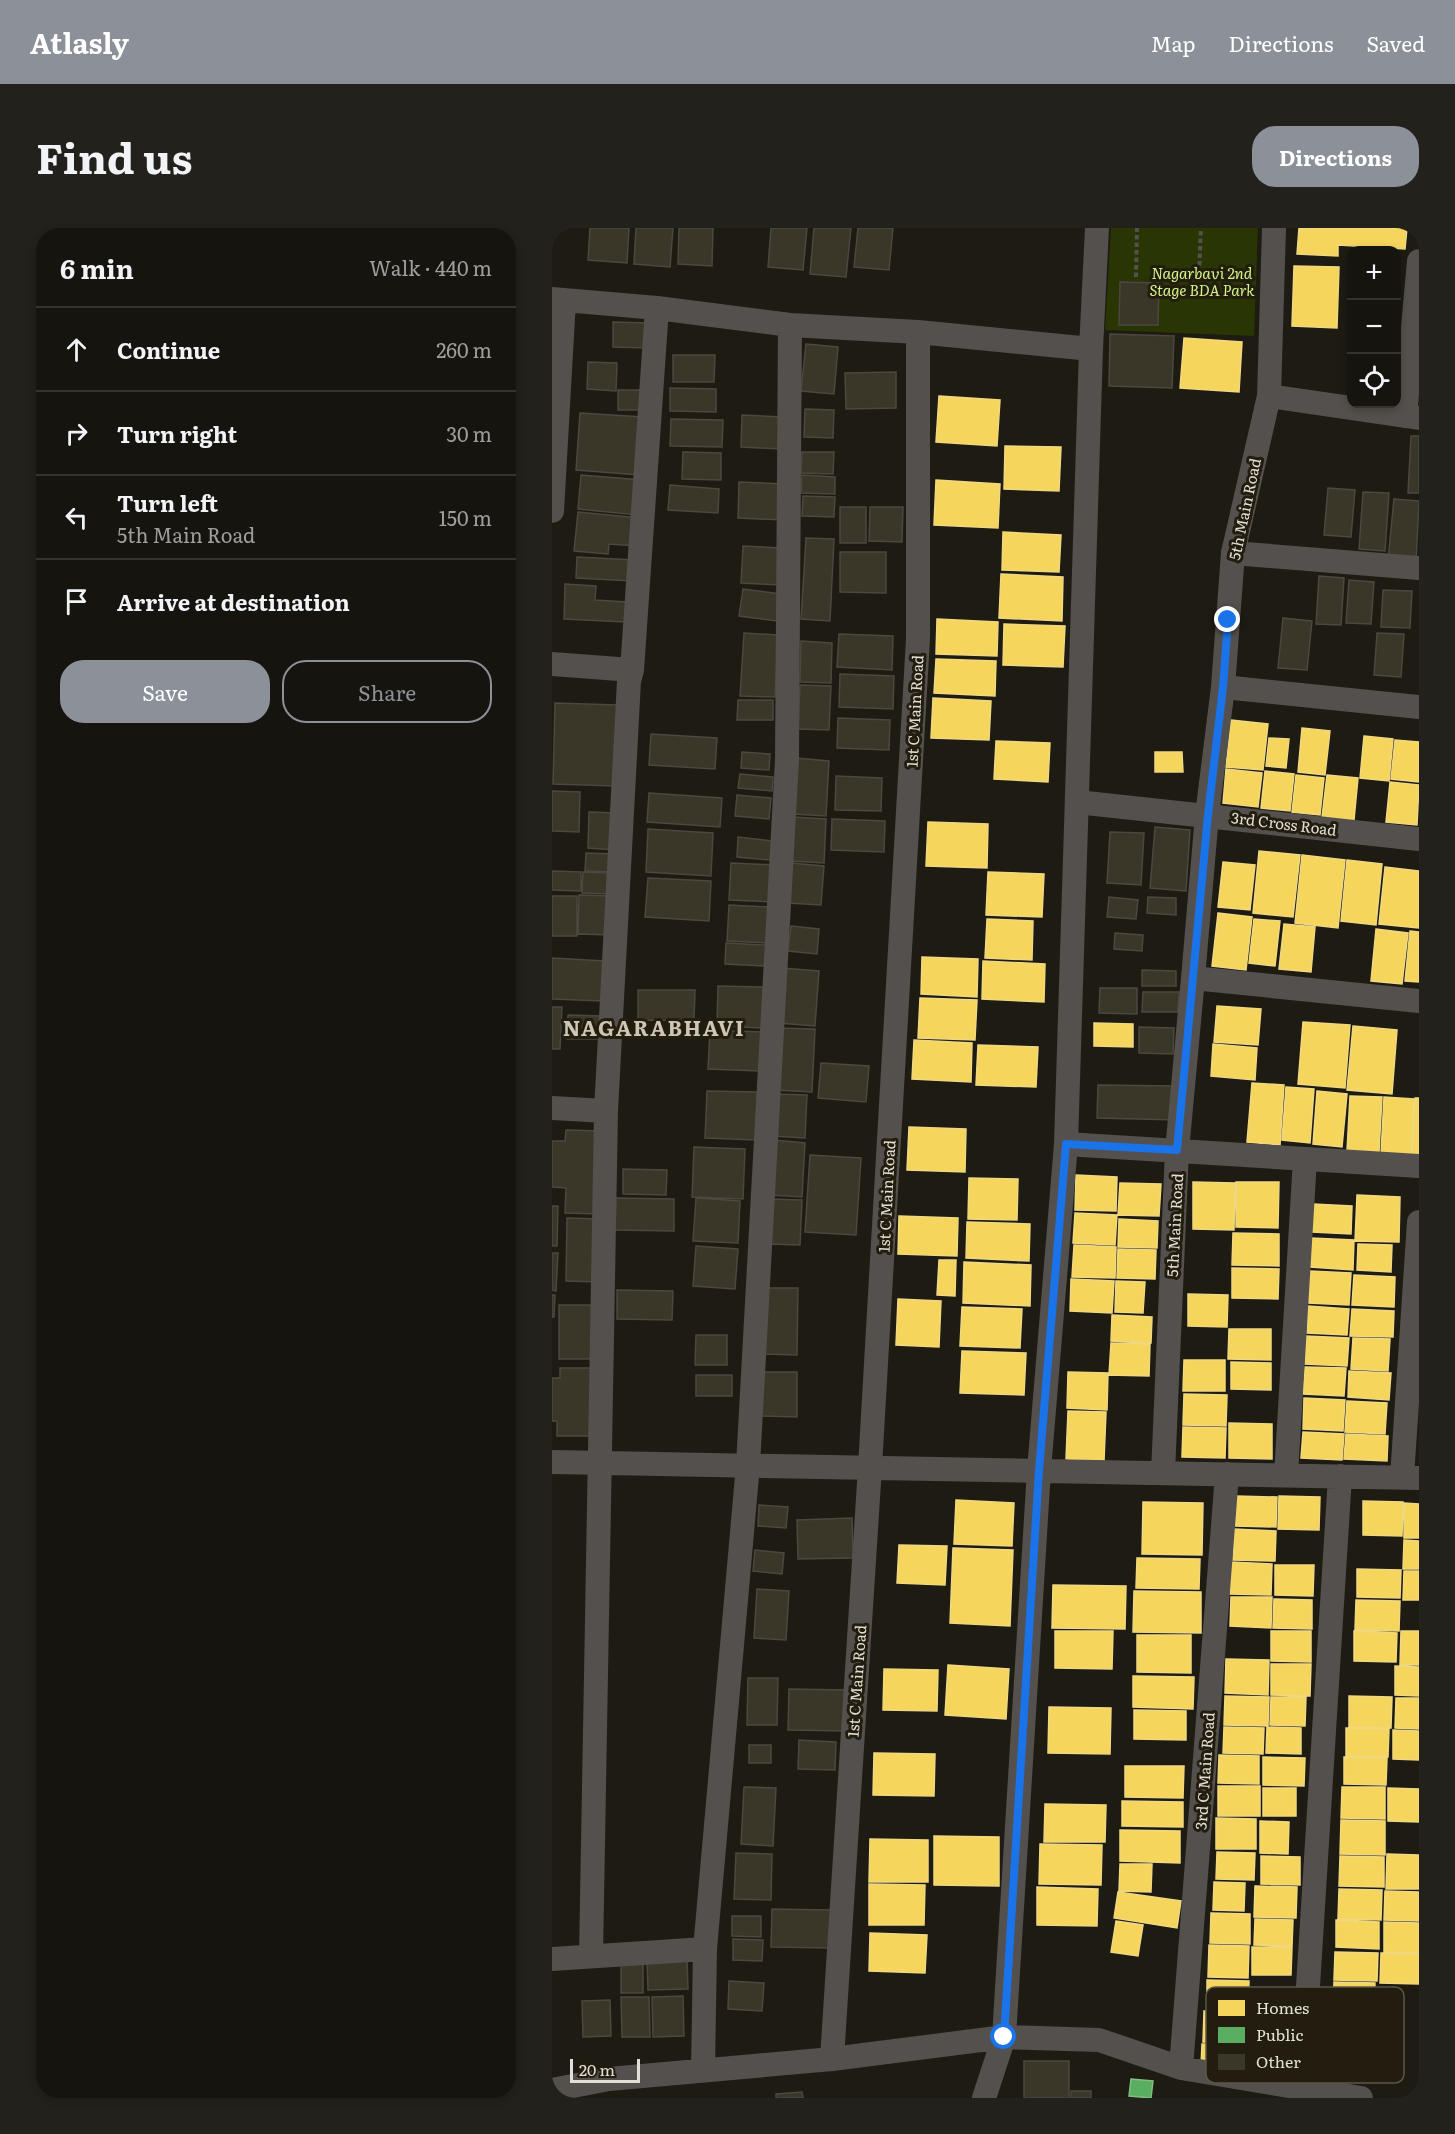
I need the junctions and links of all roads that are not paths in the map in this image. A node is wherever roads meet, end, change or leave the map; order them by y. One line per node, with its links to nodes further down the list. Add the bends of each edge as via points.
1 (1097, 228): 8 (street)
2 (1274, 228): 9 (street, 5th Main Road)
3 (1419, 261): 10 (street)
4 (558, 299): 5 (street); 11 (street)
5 (657, 308): 6 (street); 15 (street)
6 (790, 325): 7 (street); 32 (street, via 787,760)
7 (918, 332): 8 (street); 33 (street, 1st C Main Road, via 918,639)
8 (1091, 349): 18 (street)
9 (1269, 396): 10 (street); 12 (street, 5th Main Road)
10 (1412, 417)
11 (552, 511)
12 (1233, 553): 13 (street); 16 (street, 5th Main Road)
13 (1419, 568)
14 (552, 664): 15 (street)
15 (632, 670): 24 (street)
16 (1223, 687): 17 (street); 19 (street, 5th Main Road)
17 (1419, 707)
18 (1077, 801): 19 (street, 3rd Cross Road); 25 (street)
19 (1208, 815): 20 (street, 3rd Cross Road); 21 (street, 5th Main Road)
20 (1419, 839)
21 (1193, 978): 22 (street); 26 (street, 5th Main Road)
22 (1419, 1001)
23 (552, 1108): 24 (street)
24 (606, 1111): 31 (street)
25 (1066, 1144): 26 (street); 34 (street)
26 (1177, 1150): 27 (street); 35 (street, 5th Main Road)
27 (1305, 1159): 28 (street); 37 (street)
28 (1419, 1166)
29 (1419, 1222): 39 (street)
30 (552, 1462): 31 (street)
31 (598, 1462): 32 (street); 41 (street)
32 (748, 1465): 33 (street); 40 (street)
33 (870, 1467): 34 (street); 45 (street, 1st C Main Road)
34 (1039, 1470): 35 (street); 44 (street)
35 (1163, 1473): 36 (street)
36 (1227, 1474): 37 (street); 46 (street, 3rd C Main Road)
37 (1286, 1475): 38 (street)
38 (1340, 1476): 39 (street); 43 (street)
39 (1410, 1478)
40 (705, 1949): 41 (street); 47 (street)
41 (591, 1956): 42 (street)
42 (552, 1959)
43 (1308, 1987)
44 (1004, 2037): 45 (street); 46 (street, via 1099,2040); 53 (street)
45 (832, 2059): 47 (street)
46 (1181, 2068): 48 (street)
47 (703, 2070): 50 (street)
48 (1206, 2073)
49 (1250, 2083): 52 (street)
50 (609, 2089): 51 (street)
51 (552, 2090)
52 (1301, 2094): 54 (street)
53 (984, 2098)
54 (1361, 2098)

